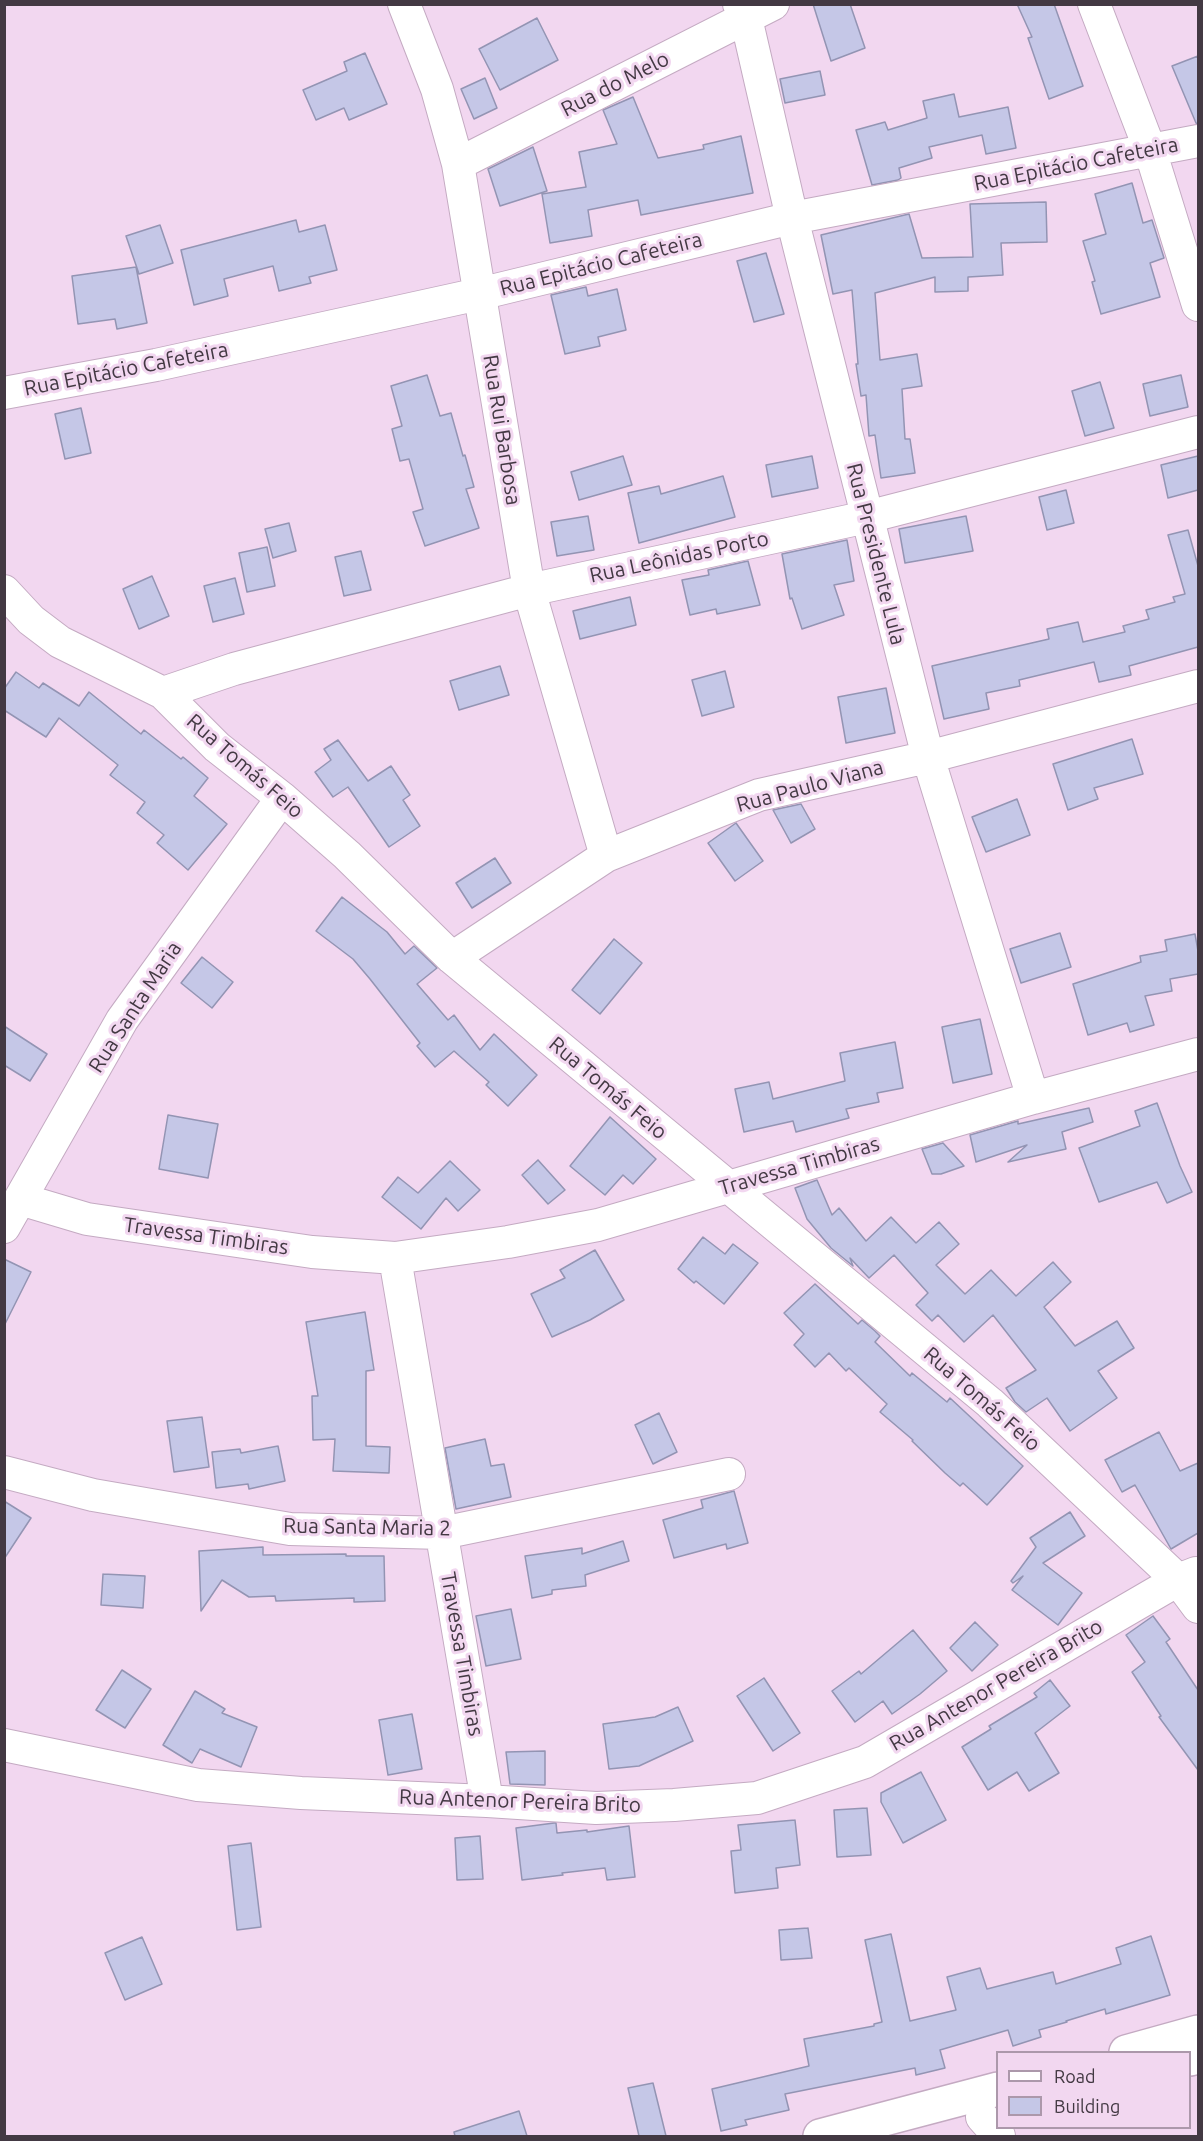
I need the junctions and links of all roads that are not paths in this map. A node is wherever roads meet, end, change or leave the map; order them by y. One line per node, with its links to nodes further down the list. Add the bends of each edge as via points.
1 (404, 4): 6 (street, Rua Rui Barbosa, via 437,89)
2 (1094, 4): 5 (street)
3 (753, 9): 6 (street, Rua do Melo); 7 (street, Rua Presidente Lula)
4 (1198, 141): 5 (street, Rua Epitácio Cafeteira)
5 (1150, 150): 7 (street, Rua Epitácio Cafeteira); 9 (street)
6 (458, 164): 8 (street, Rua Rui Barbosa)
7 (792, 218): 8 (street, Rua Epitácio Cafeteira); 12 (street, Rua Presidente Lula)
8 (479, 294): 10 (street, Rua Epitácio Cafeteira, via 156,365); 13 (street, Rua Rui Barbosa)
9 (1198, 305)
10 (4, 393)
11 (1198, 432): 12 (street, Rua Leônidas Porto)
12 (867, 517): 13 (street, Rua Leônidas Porto); 17 (street, Rua Presidente Lula)
13 (529, 590): 16 (street, Rua Leônidas Porto, via 234,669); 19 (street, Rua Rui Barbosa)
14 (5, 592): 16 (street, Rua Tomás Feio, via 31,620 60,642)
15 (1198, 686): 17 (street, Rua Paulo Viana)
16 (163, 693): 18 (street, Rua Tomás Feio, via 217,747)
17 (928, 757): 19 (street, Rua Paulo Viana, via 759,795); 22 (street, Rua Presidente Lula)
18 (282, 798): 20 (street, Rua Tomás Feio, via 347,855); 24 (street, Rua Santa Maria, via 122,1020)
19 (606, 856): 20 (street, Rua Paulo Viana)
20 (452, 958): 23 (street, Rua Tomás Feio)
21 (1198, 1054): 22 (street, Travessa Timbiras)
22 (1033, 1098): 23 (street, Travessa Timbiras)
23 (727, 1186): 26 (street, Travessa Timbiras, via 598,1225); 30 (street, Rua Tomás Feio, via 990,1403)
24 (20, 1199): 25 (street, Rua Santa Maria); 26 (street, Travessa Timbiras, via 87,1220 312,1251)
25 (4, 1227)
26 (395, 1258): 29 (street, Travessa Timbiras)
27 (4, 1472): 29 (street, Rua Santa Maria 2, via 93,1494 290,1529)
28 (729, 1474): 29 (street, Rua Santa Maria 2)
29 (442, 1533): 33 (street, Travessa Timbiras)
30 (1188, 1576): 31 (street, Rua Tomás Feio); 33 (street, Rua Antenor Pereira Brito, via 865,1762 757,1798 596,1808)
31 (1198, 1607)
32 (4, 1745): 33 (street, Rua Antenor Pereira Brito, via 198,1785)
33 (487, 1801)
34 (1198, 2032): 35 (main road)
35 (1130, 2051)
36 (990, 2110): 37 (main road); 38 (main road)
37 (820, 2136)
38 (909, 2136)

